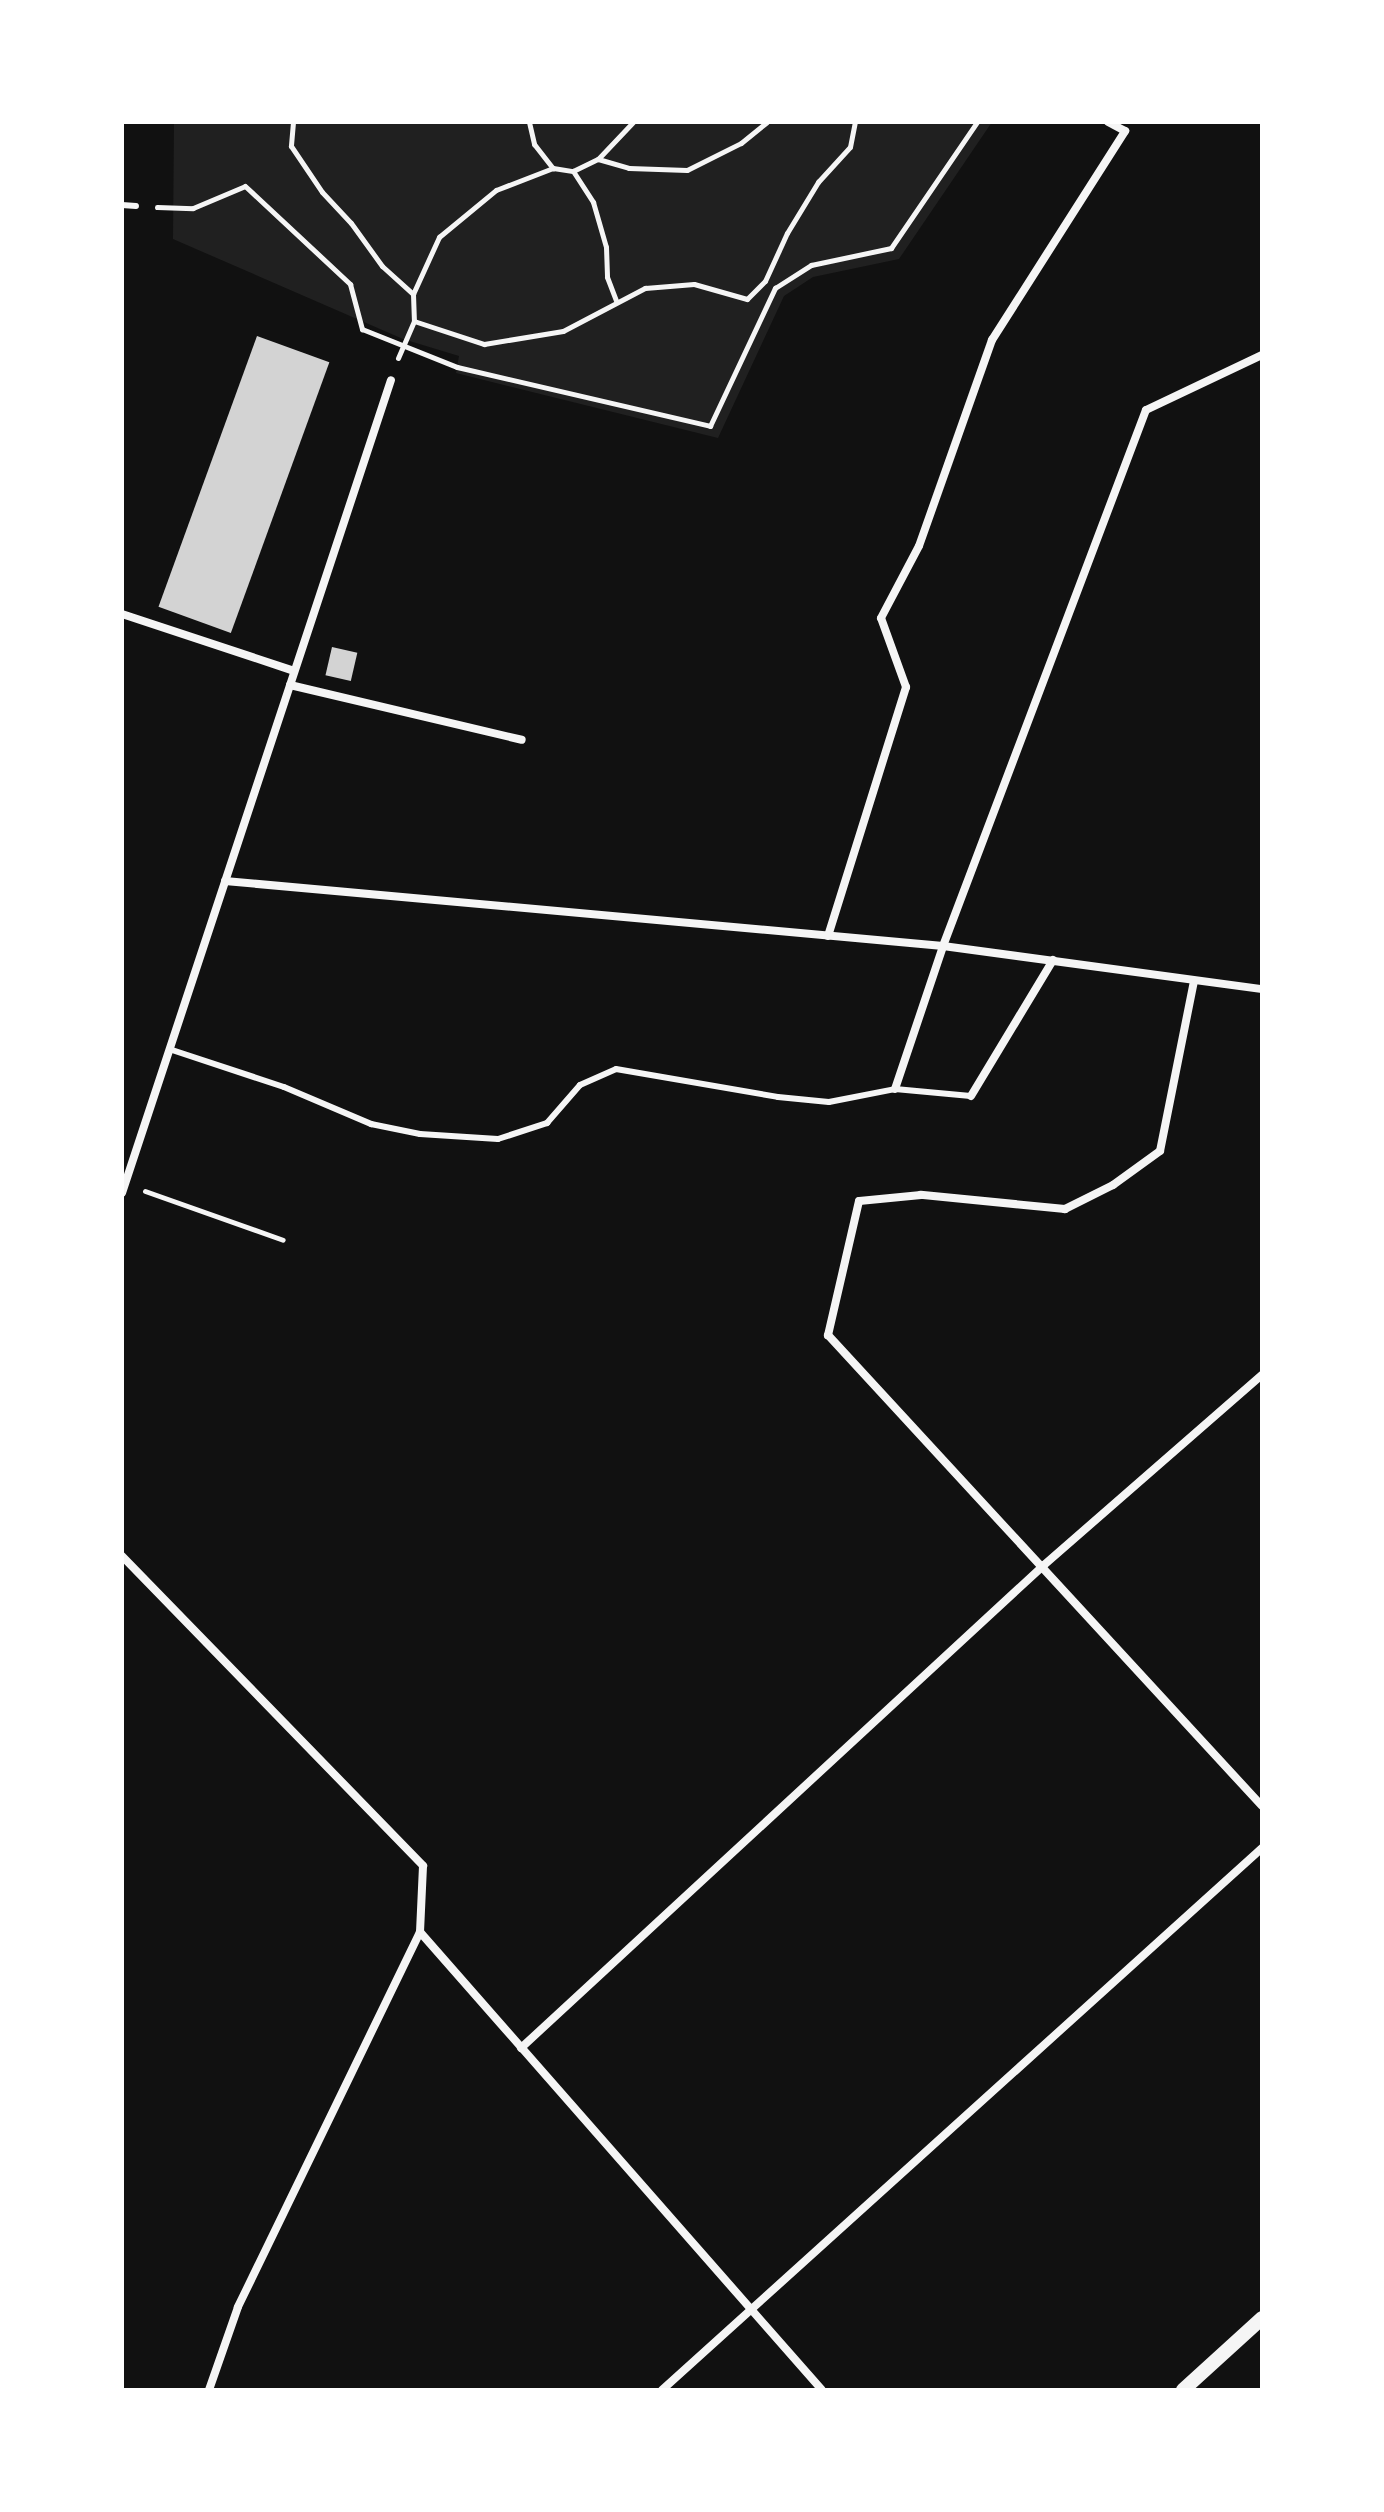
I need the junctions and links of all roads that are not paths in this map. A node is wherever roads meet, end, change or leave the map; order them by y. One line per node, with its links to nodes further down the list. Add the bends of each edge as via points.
1 (1108, 122): 11 (street, via 1125,131 992,340 919,546 881,618 906,687)
2 (122, 205): 3 (lane)
3 (136, 206)
4 (1262, 355): 12 (street, via 1146,410)
5 (391, 380): 7 (street)
6 (122, 614): 7 (street)
7 (294, 671): 8 (street)
8 (290, 685): 9 (street); 10 (street)
9 (522, 740)
10 (225, 881): 11 (street); 16 (street)
11 (828, 936): 12 (street)
12 (943, 946): 13 (street); 17 (street)
13 (1053, 960): 14 (street); 18 (street)
14 (1194, 981): 15 (street); 22 (street, via 1160,1151 1113,1185 1065,1209 921,1195 859,1201 828,1335)
15 (1262, 989)
16 (169, 1049): 17 (lane, via 284,1087 371,1124 420,1134 498,1139 547,1123 580,1085 616,1069 829,1102); 19 (street)
17 (895, 1089): 18 (lane)
18 (971, 1096)
19 (123, 1189)
20 (1262, 1375): 22 (street)
21 (122, 1556): 25 (street, via 423,1866)
22 (1044, 1565): 23 (street); 26 (street)
23 (1262, 1806)
24 (1262, 1848): 27 (street)
25 (420, 1932): 26 (street); 29 (street, via 238,2307)
26 (521, 2048): 27 (street)
27 (751, 2309): 30 (street); 31 (street)
28 (1262, 2318): 32 (street)
29 (209, 2390)
30 (662, 2390)
31 (822, 2390)
32 (1183, 2390)

